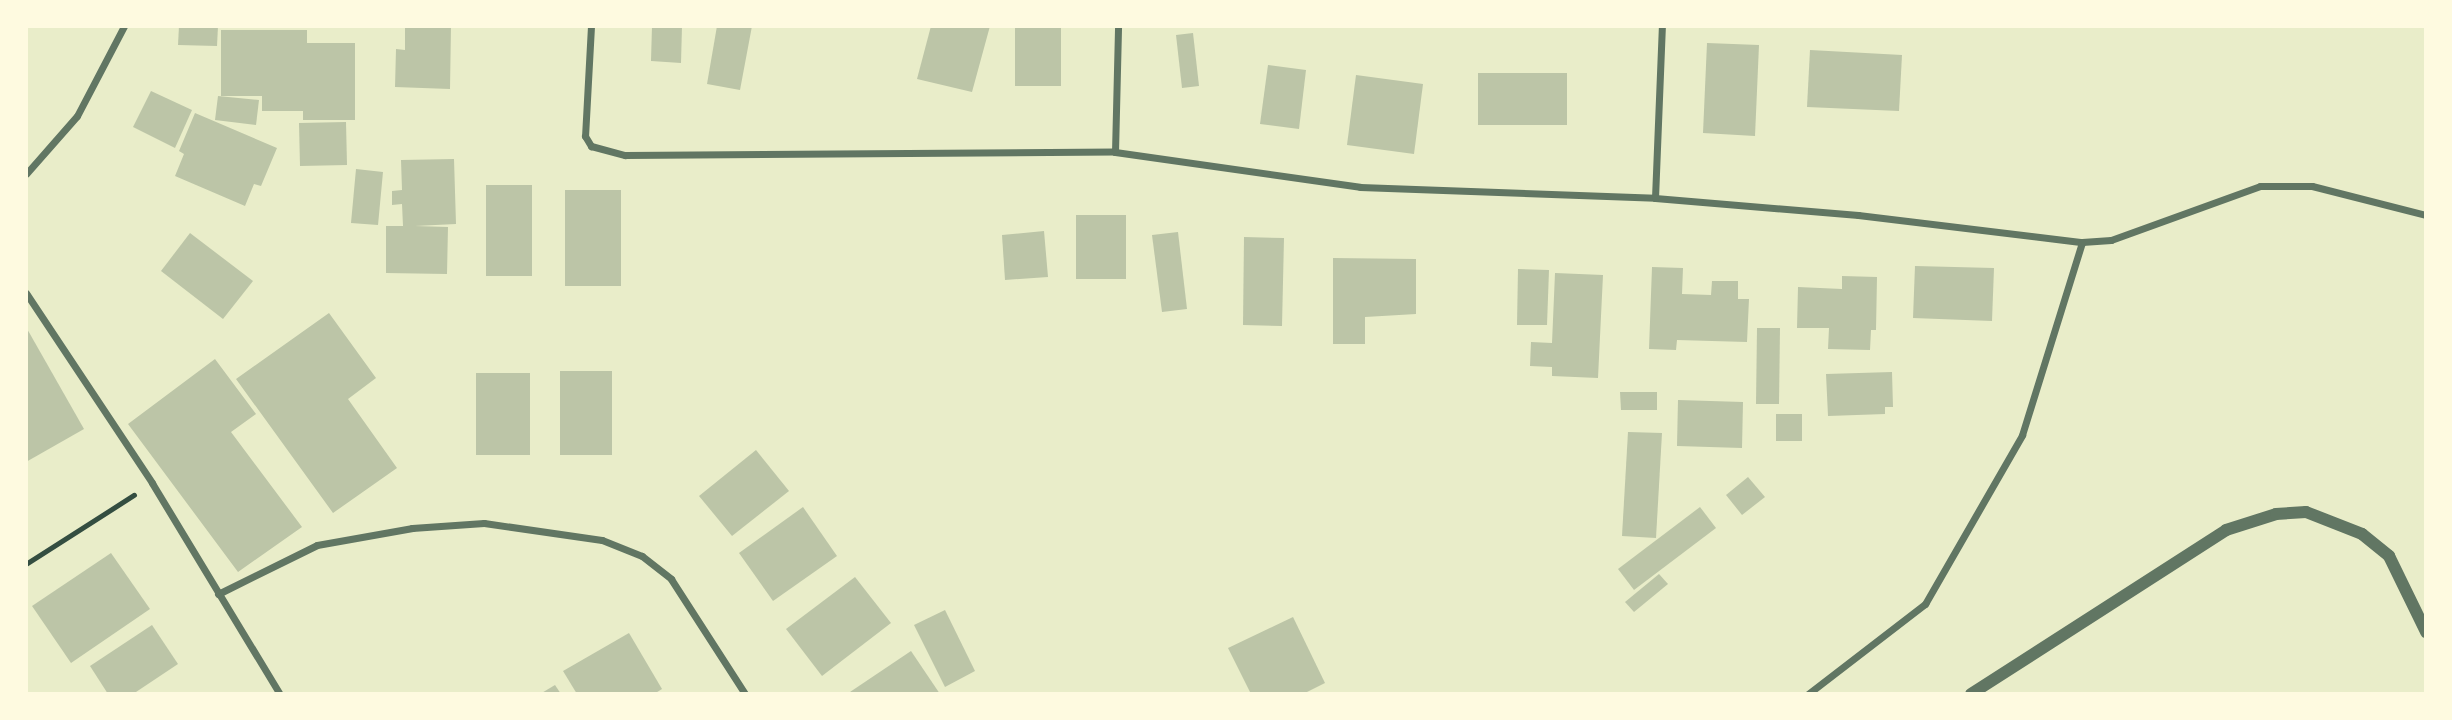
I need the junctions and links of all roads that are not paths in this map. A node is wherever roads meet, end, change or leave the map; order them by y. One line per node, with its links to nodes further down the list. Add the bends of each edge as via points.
1 (124, 26): 6 (street, via 77,116)
2 (591, 26): 5 (street, via 583,120 591,146 605,151)
3 (1118, 26): 5 (street)
4 (1662, 26): 7 (street)
5 (1115, 152): 7 (street, via 1360,187)
6 (26, 174)
7 (1656, 198): 9 (street)
8 (2426, 215): 9 (street, via 2312,186 2260,186 2111,240)
9 (2082, 242): 15 (street, via 2022,435 1925,604)
10 (26, 293): 11 (street, via 152,483)
11 (218, 594): 13 (street); 14 (street, via 317,545 412,528 484,523 590,538 642,556 671,579)
12 (2426, 632): 16 (street, via 2389,556 2362,534 2306,512 2276,514 2226,530)
13 (281, 694)
14 (745, 694)
15 (1808, 694)
16 (1971, 694)

